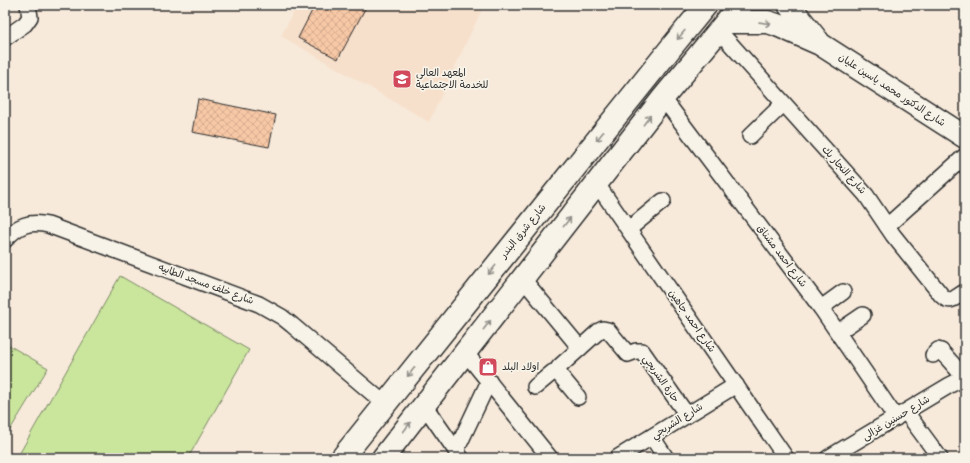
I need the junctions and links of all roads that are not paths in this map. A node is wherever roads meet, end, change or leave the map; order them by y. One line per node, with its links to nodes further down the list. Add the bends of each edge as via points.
1 (28, 5): 6 (street, via 30,17 25,24)
2 (706, 5): 34 (main road, شارع شرق البندر, one-way to 34)
3 (740, 5): 5 (main road)
4 (789, 5): 7 (main road, شارع الدكتور محمد ياسين عليان)
5 (723, 26): 7 (main road, شارع الدكتور محمد ياسين عليان, one-way to 7, via 758,22 772,24); 8 (main road); 9 (street, شارع النجار بك)
6 (5, 38)
7 (820, 44): 11 (main road, شارع الدكتور محمد ياسين عليان)
8 (663, 98): 13 (main road, one-way to 8); 21 (street, شارع احمد مشناق)
9 (783, 104): 10 (street); 15 (street, شارع النجار بك, via 866,195)
10 (750, 136)
11 (965, 137)
12 (965, 156): 15 (street)
13 (597, 184): 16 (street, شارع احمد جاهين); 18 (main road, one-way to 13)
14 (663, 201): 16 (street)
15 (886, 226): 20 (street, شارع النجار بك, via 945,299 953,300)
16 (629, 229): 31 (street, شارع احمد جاهين)
17 (5, 240): 34 (street, شارع خلف مسجد الطابيه, via 16,229 26,224 48,225 259,304 282,317)
18 (523, 279): 24 (street); 25 (main road, one-way to 18)
19 (843, 292): 21 (street)
20 (965, 292)
21 (821, 308): 23 (street, شارع احمد مشناق)
22 (863, 315): 23 (street)
23 (838, 332): 37 (street, شارع احمد مشناق)
24 (580, 348): 27 (street, حارة الشربجي); 36 (street, حارة الشربجي, via 604,329 608,330 628,354 636,350 642,351)
25 (465, 352): 29 (street); 35 (main road)
26 (933, 355): 28 (street, via 938,350 941,351)
27 (558, 371): 32 (street, حارة الشربجي, via 553,372); 33 (street)
28 (965, 378)
29 (489, 381): 39 (street); 42 (street)
30 (965, 381): 37 (street, شارع حسنين غزالى, via 956,382)
31 (736, 384): 36 (street, شارع الشربجي); 45 (street, شارع احمد جاهين)
32 (535, 388)
33 (578, 397)
34 (385, 404): 40 (main road, شارع شرق البندر)
35 (424, 405): 39 (street); 41 (main road, one-way to 35)
36 (687, 415): 38 (street, شارع الشربجي)
37 (901, 415): 46 (street, شارع حسنين غزالى); 47 (street, شارع احمد مشناق)
38 (652, 437): 43 (street, شارع الشربجي); 44 (street)
39 (459, 454)
40 (342, 458)
41 (383, 458)
42 (550, 458)
43 (617, 458)
44 (666, 458)
45 (786, 458)
46 (828, 458)
47 (940, 458)

